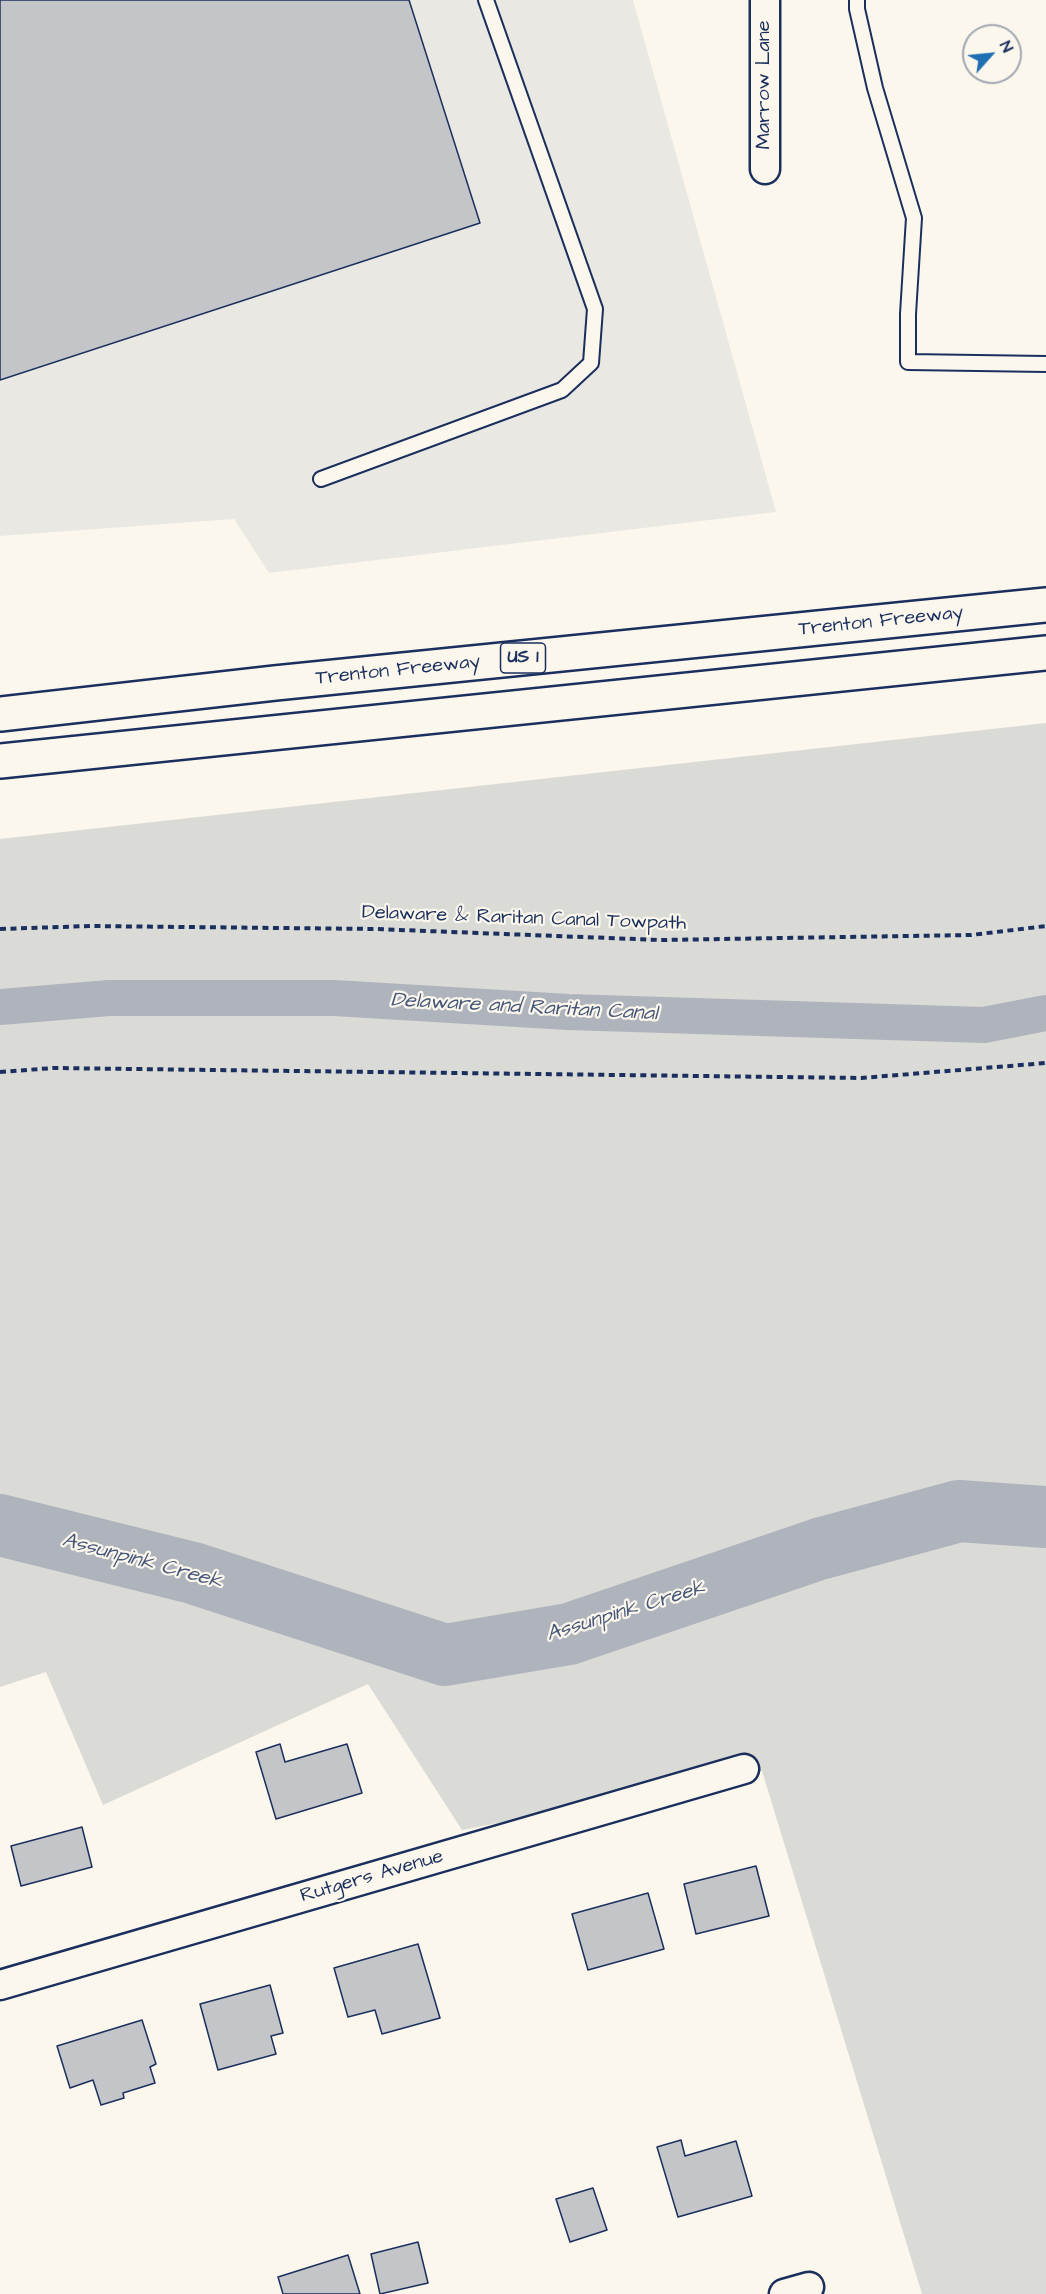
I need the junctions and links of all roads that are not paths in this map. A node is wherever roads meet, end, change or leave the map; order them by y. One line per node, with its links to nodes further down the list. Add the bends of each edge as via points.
1 (486, 0): 6 (lane, via 595,309 591,363 562,390)
2 (765, 0): 4 (street, Marrow Lane)
3 (857, 0): 5 (lane, via 875,88 914,218 908,362)
4 (765, 169)
5 (1046, 364)
6 (321, 480)
7 (1046, 605): 9 (highway, Trenton Freeway / US 1)
8 (1046, 653): 10 (highway)
9 (0, 714)
10 (0, 761)
11 (744, 1769): 12 (street, Rutgers Avenue)
12 (0, 1985)

